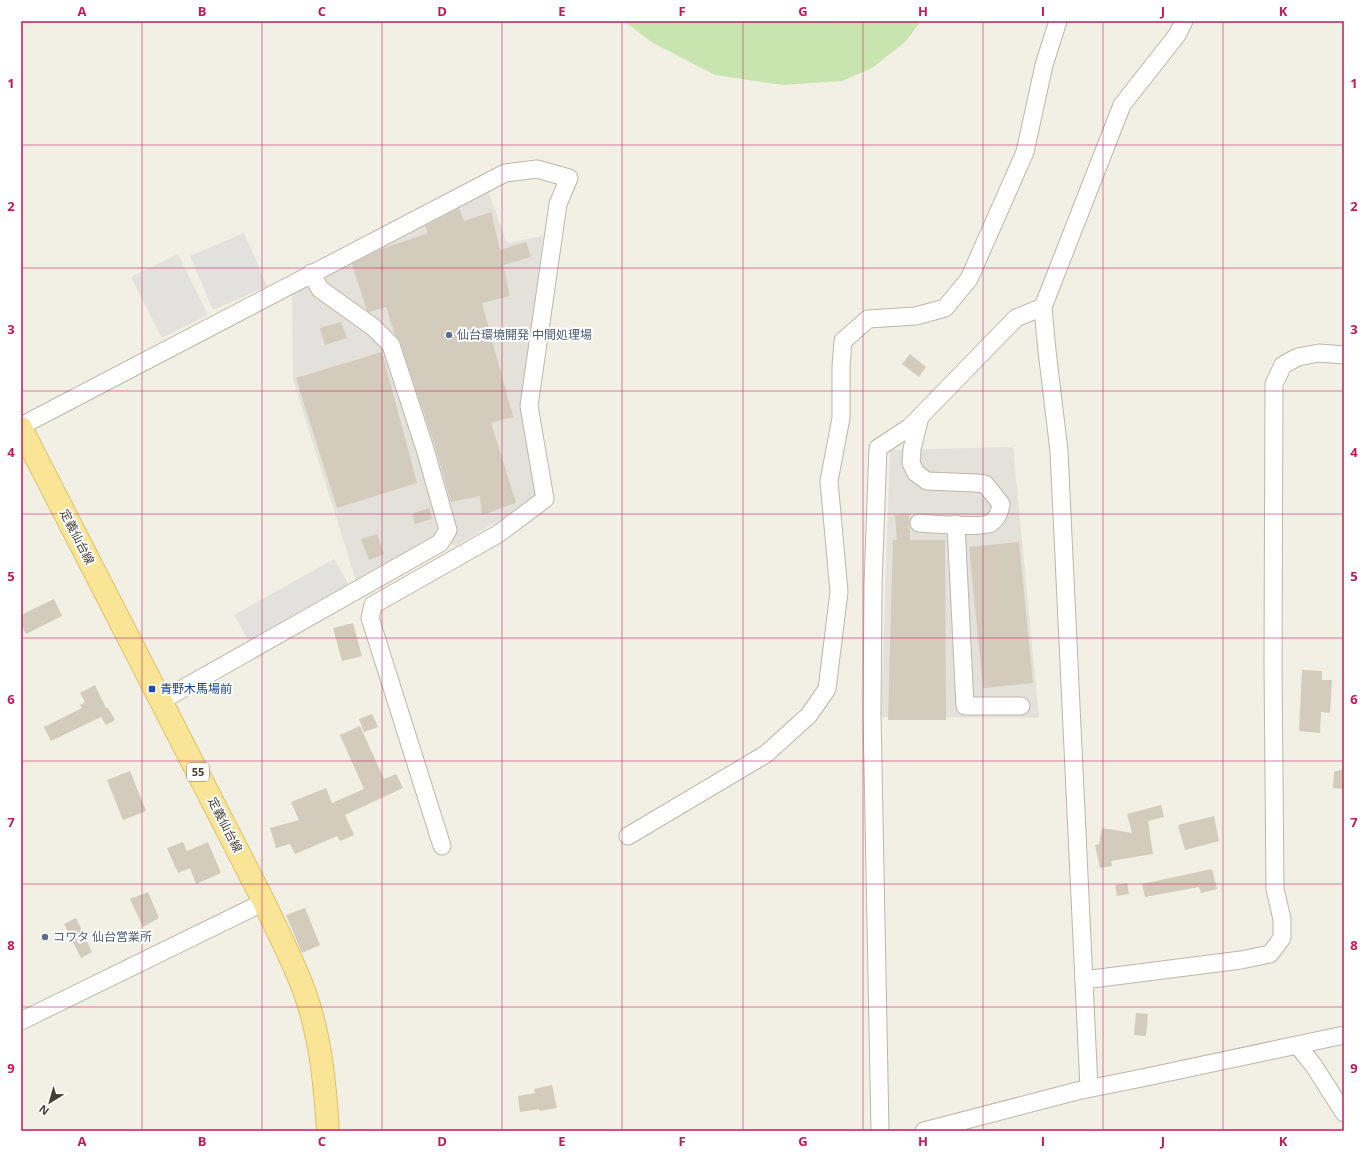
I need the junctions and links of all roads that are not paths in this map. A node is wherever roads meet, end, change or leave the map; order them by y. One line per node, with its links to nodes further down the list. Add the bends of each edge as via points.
1 (1058, 21): 13 (street, via 1044,65 1025,152 969,279 945,308 916,316 868,319 843,342 841,418 829,481 839,592 827,689 809,714 766,754)
2 (1168, 21): 3 (street)
3 (1180, 28): 5 (street, via 1122,104)
4 (311, 273): 8 (street); 11 (street, via 320,289 373,326 391,345 448,530 440,543); 14 (street, via 505,173 536,169 569,178 558,204 529,406 545,499 498,534 373,605 370,618)
5 (1043, 307): 7 (street, via 1016,318); 16 (street, via 1059,452)
6 (1344, 355): 16 (street, via 1319,353 1298,357 1283,364 1274,384 1275,889 1282,919 1282,938 1270,954)
7 (920, 417): 10 (street, via 911,456 916,473 926,481 985,484 1001,504 1000,514 991,523); 23 (street, via 910,427 878,448 872,714)
8 (21, 427): 11 (main road, 定義仙台線 / 55)
9 (919, 524): 10 (street)
10 (956, 524): 12 (street, via 965,706)
11 (162, 701): 15 (main road, 定義仙台線 / 55)
12 (1021, 706)
13 (628, 836)
14 (442, 846)
15 (264, 902): 17 (street); 22 (main road, 定義仙台線 / 55, via 306,997 321,1051)
16 (1084, 980): 20 (street)
17 (21, 1022)
18 (1344, 1036): 19 (street)
19 (1298, 1046): 20 (street); 21 (street)
20 (1089, 1088): 24 (street)
21 (1344, 1113)
22 (328, 1131)
23 (880, 1131)
24 (924, 1131)

